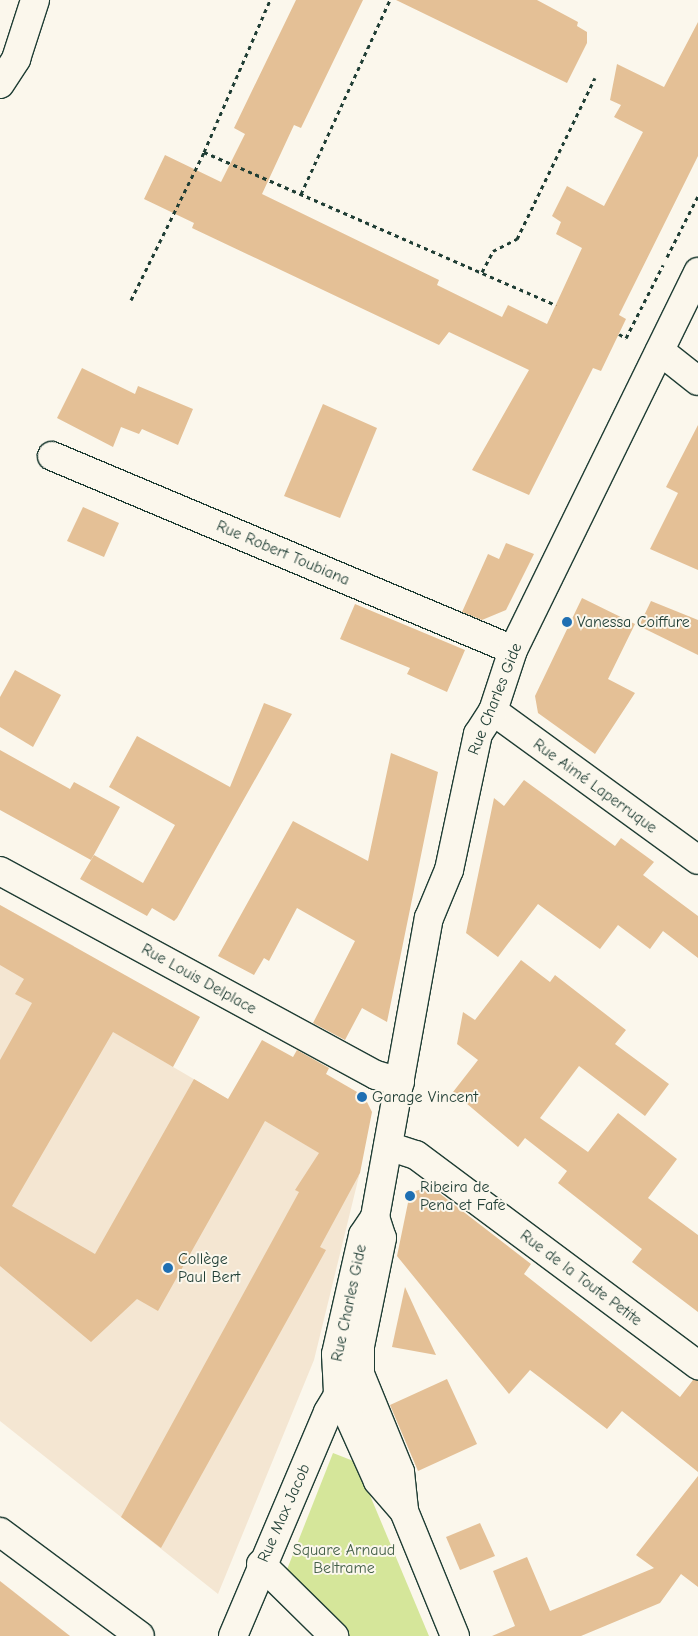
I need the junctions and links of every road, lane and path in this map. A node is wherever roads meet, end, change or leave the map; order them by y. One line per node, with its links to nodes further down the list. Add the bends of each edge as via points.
1 (35, 0): 5 (street, via 16,59)
2 (270, 0): 6 (path)
3 (390, 0): 7 (path)
4 (595, 78): 9 (path, via 517,239 493,251)
5 (0, 84)
6 (204, 152): 7 (path); 11 (path)
7 (301, 194): 9 (path)
8 (698, 196): 13 (path, via 626,338)
9 (482, 272): 12 (path)
10 (698, 272): 14 (street, Rue Charles Gide)
11 (131, 300)
12 (556, 305)
13 (619, 334)
14 (660, 351): 15 (street); 17 (street, Rue Charles Gide)
15 (698, 380)
16 (52, 456): 17 (street, Rue Robert Toubiana)
17 (513, 650): 18 (street, Rue Charles Gide)
18 (493, 711): 19 (street, Rue Aimé Laperruque); 21 (street, Rue Charles Gide, via 471,754 448,870 429,918)
19 (698, 860)
20 (0, 871): 21 (street, Rue Louis Delplace, via 376,1076)
21 (400, 1082): 22 (street, Rue Charles Gide)
22 (388, 1146): 23 (street, Rue Charles Gide); 24 (street, Rue de la Toute Petite, via 416,1154)
23 (375, 1217): 25 (street, Rue Charles Gide, via 382,1238 360,1346); 26 (street, Rue Charles Gide, via 363,1235 339,1338)
24 (698, 1365)
25 (360, 1374): 26 (street, Rue Charles Gide, via 348,1380); 27 (street, Rue Charles Gide, via 400,1472)
26 (338, 1392): 27 (street, Rue Charles Gide, via 378,1481); 29 (street, Rue Max Jacob)
27 (404, 1511): 33 (street, Rue Charles Gide)
28 (0, 1532): 30 (street)
29 (261, 1564): 31 (street, Rue Max Jacob); 32 (street)
30 (140, 1636)
31 (233, 1636)
32 (334, 1636)
33 (455, 1636)

